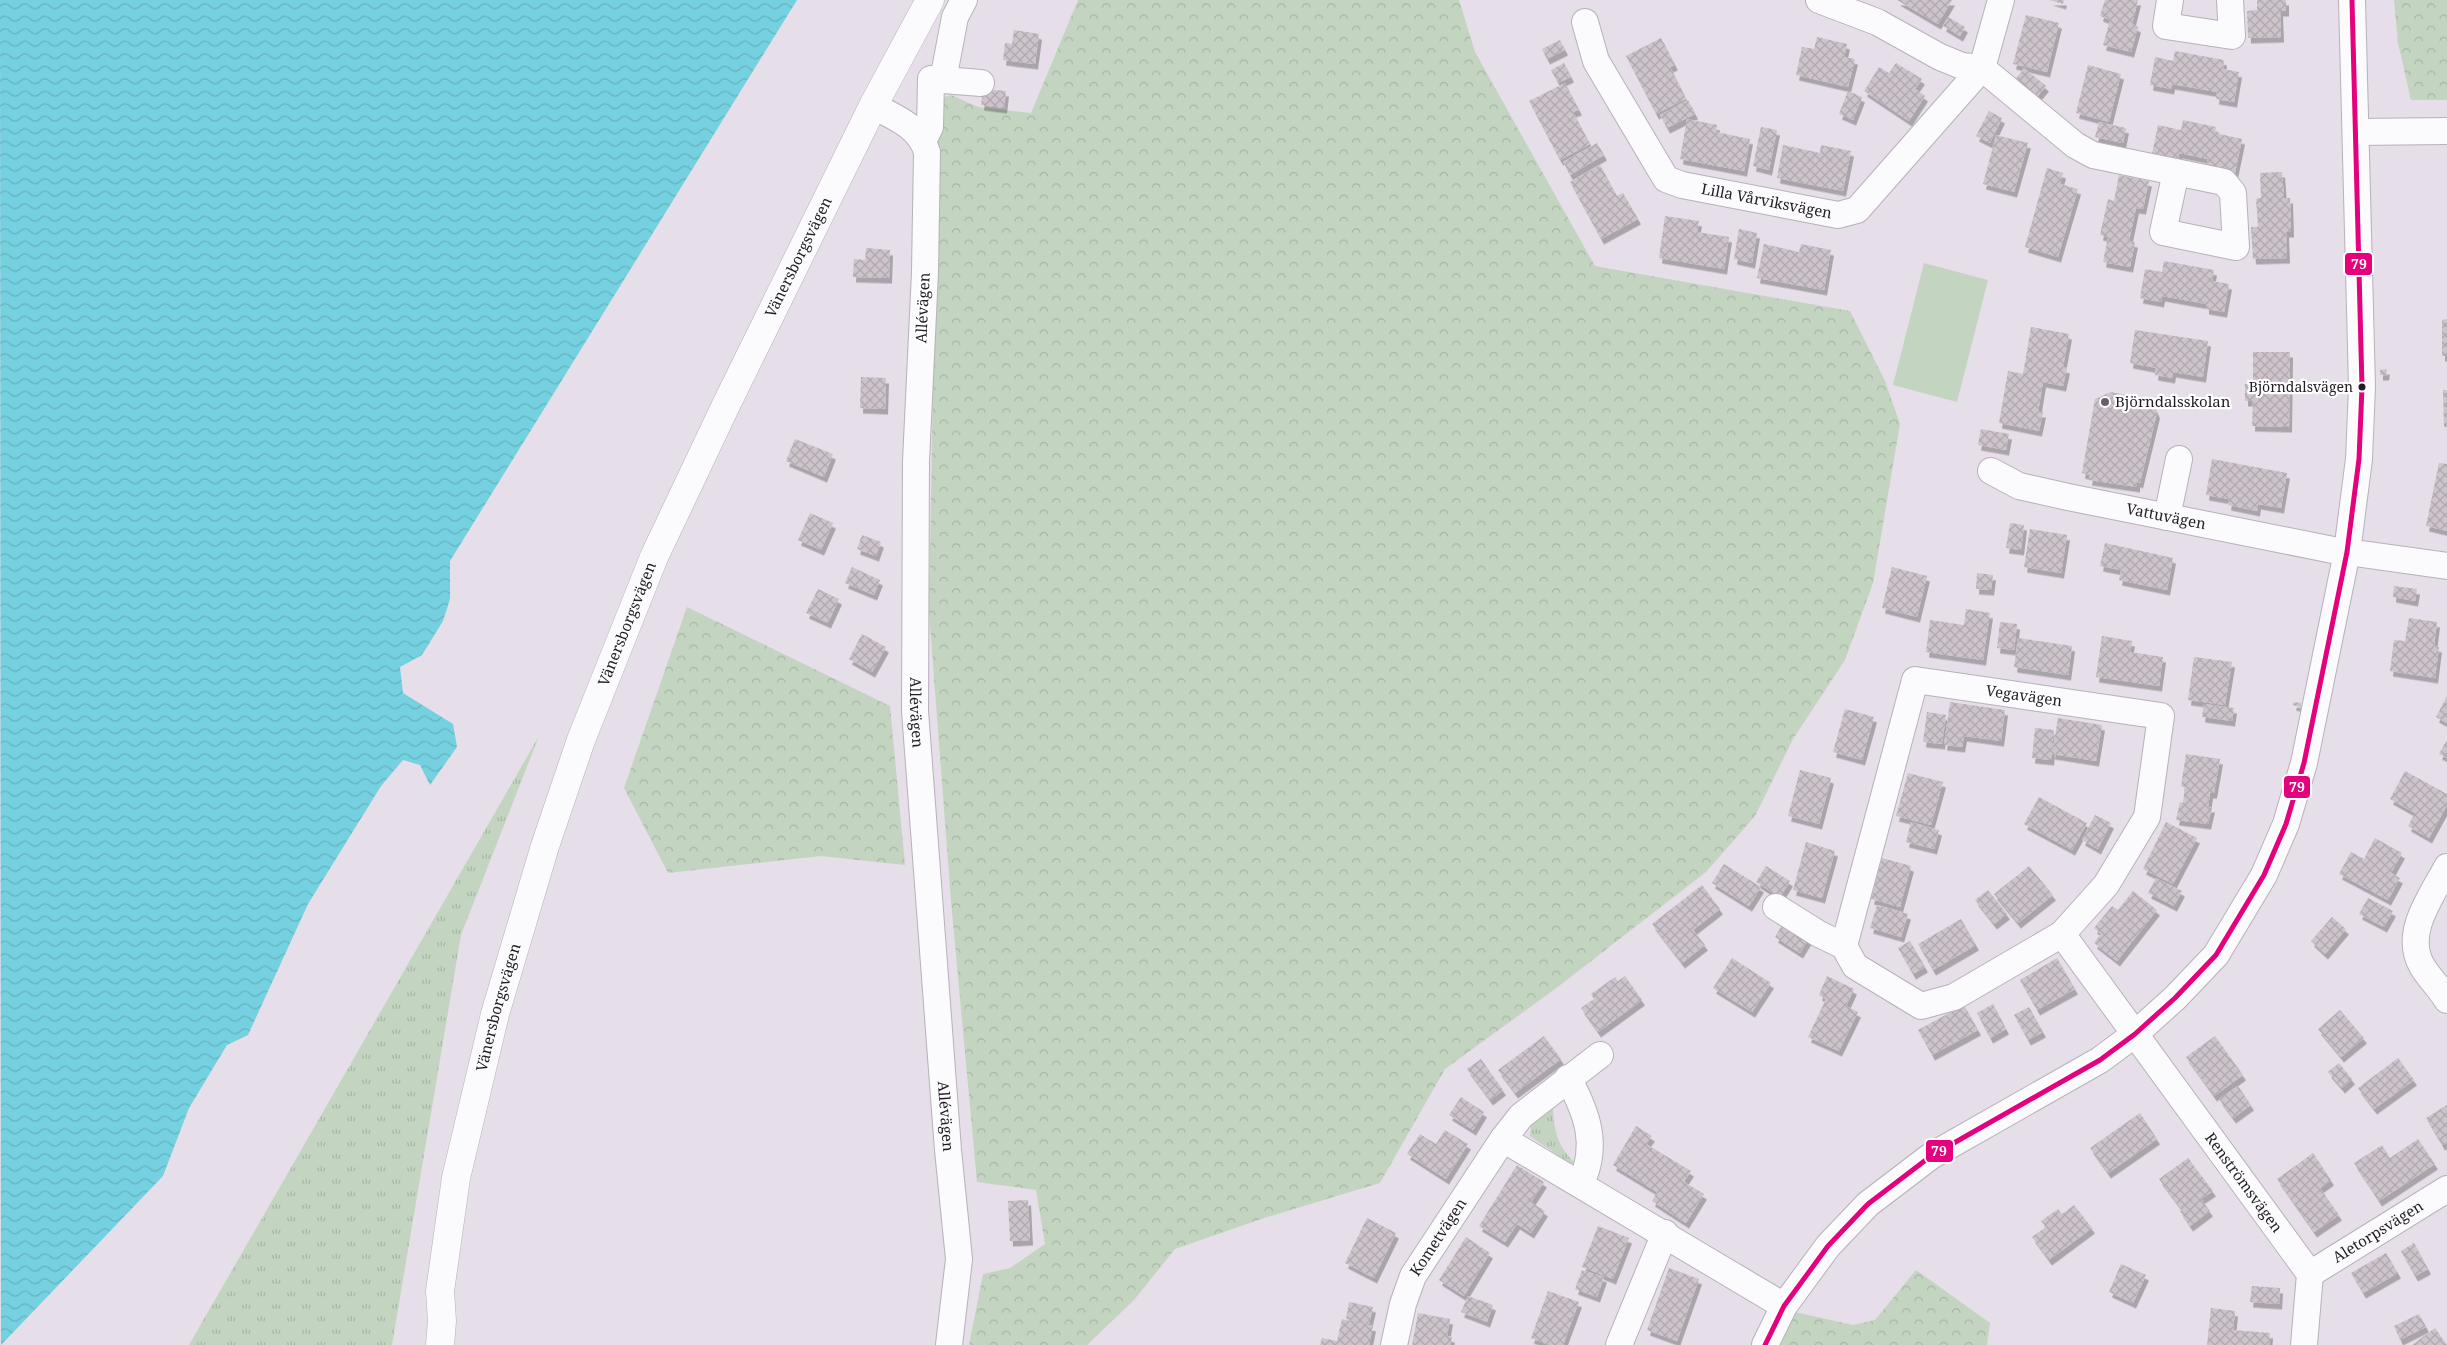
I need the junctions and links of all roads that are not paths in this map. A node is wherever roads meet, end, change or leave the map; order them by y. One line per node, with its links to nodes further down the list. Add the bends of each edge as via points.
1 (930, 0): 12 (main road, Vänersborgsvägen)
2 (964, 0): 10 (street, via 955,17)
3 (1819, 0): 9 (street, via 1877,22 1940,57 1962,66)
4 (2001, 0): 9 (street, Lilla Vårviksvägen)
5 (2170, 0): 6 (street, via 2166,26 2232,36)
6 (2230, 0)
7 (2352, 0): 14 (street)
8 (1585, 22): 9 (street, Lilla Vårviksvägen, via 1596,61 1666,179 1682,186 1838,214 1857,210)
9 (1982, 68): 16 (street, via 2075,145 2093,155)
10 (943, 80): 11 (street); 15 (street, via 931,79 930,127)
11 (981, 83)
12 (873, 106): 15 (street, via 917,131); 35 (main road, Vänersborgsvägen, via 654,557 581,740 545,846 495,1014 456,1178)
13 (2447, 131): 14 (street)
14 (2356, 132): 20 (street, via 2362,387 2359,459)
15 (924, 139): 39 (street, Allévägen, via 927,152 916,461 915,711 959,1259)
16 (2176, 172)
17 (2179, 459): 19 (street)
18 (1990, 472): 19 (street, Vattuvägen, via 2020,486)
19 (2167, 517): 20 (street, Vattuvägen)
20 (2346, 552): 21 (street); 27 (street, via 2304,763 2286,824 2264,875 2216,954 2176,998)
21 (2447, 566)
22 (2447, 867): 26 (street, via 2423,914 2415,934 2414,949 2422,966)
23 (1776, 906): 25 (street)
24 (2062, 934): 25 (street, Vegavägen, via 1954,997 1922,1006 1855,966); 25 (street, Vegavägen, via 2106,885 2147,817 2161,716 1915,680); 27 (street)
25 (1844, 946)
26 (2447, 1000)
27 (2134, 1034): 34 (street, Renströmsvägen); 36 (street, via 2100,1060 1931,1156 1868,1204 1828,1246)
28 (1600, 1055): 29 (street, Kometvägen)
29 (1568, 1078): 30 (street, Kometvägen, via 1521,1116); 31 (street, via 1582,1105 1590,1140 1588,1168)
30 (1503, 1138): 31 (street); 40 (street, Kometvägen, via 1413,1276)
31 (1581, 1183): 33 (street)
32 (2447, 1189): 34 (street, Aletorpsvägen)
33 (1664, 1233): 36 (street); 41 (street)
34 (2310, 1274): 43 (street)
35 (440, 1291): 37 (main road, Vänersborgsvägen); 38 (main road, Vänersborgsvägen)
36 (1784, 1306): 42 (street)
37 (425, 1345)
38 (440, 1345)
39 (949, 1345)
40 (1394, 1345)
41 (1619, 1345)
42 (1765, 1345)
43 (2304, 1345)

